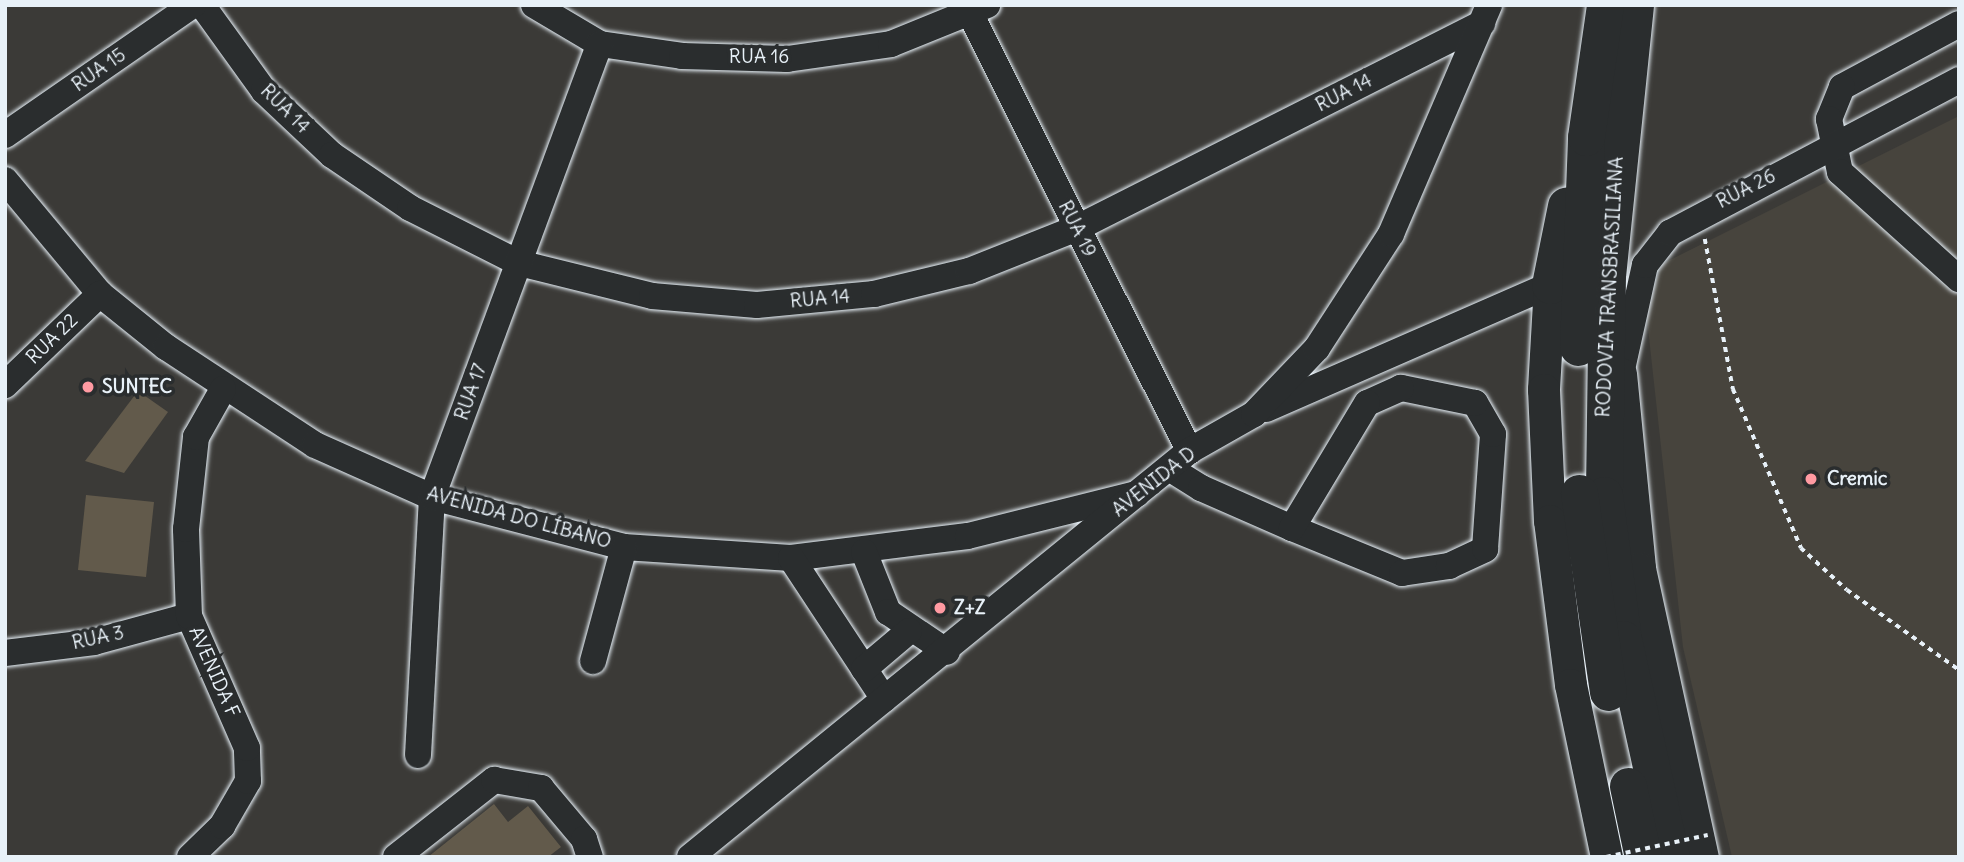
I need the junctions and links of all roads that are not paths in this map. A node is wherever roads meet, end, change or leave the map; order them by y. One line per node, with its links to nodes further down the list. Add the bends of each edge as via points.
1 (192, 5): 13 (street, RUA 15)
2 (202, 5): 18 (street, RUA 14, via 264,90 332,155 410,208)
3 (534, 5): 10 (street, RUA 16)
4 (1635, 5): 11 (highway, RODOVIA TRANSBRASILIANA)
5 (1646, 5): 11 (highway)
6 (974, 8): 10 (street, RUA 16, via 891,44 787,59 682,56); 17 (street, RUA 19)
7 (1600, 10): 14 (highway, RODOVIA TRANSBRASILIANA)
8 (1485, 14): 17 (street, RUA 14); 26 (street, AVENIDA D, via 1391,234 1317,348)
9 (1959, 24): 15 (street, via 1842,87 1829,119)
10 (600, 44): 18 (street, RUA 17)
11 (1626, 58): 19 (highway, RODOVIA TRANSBRASILIANA)
12 (1959, 80): 15 (street, RUA 26)
13 (5, 135)
14 (1586, 137): 21 (highway); 48 (highway, RODOVIA TRANSBRASILIANA, via 1579,500 1597,640)
15 (1830, 146): 20 (street, via 1840,172); 23 (street, RUA 26, via 1670,233 1645,265)
16 (5, 180): 22 (street, AVENIDA DO LÍBANO)
17 (1077, 228): 18 (street, RUA 14, via 968,271 874,294 757,305 653,296); 27 (street, RUA 19)
18 (519, 264): 29 (street, RUA 17)
19 (1606, 274): 23 (highway); 49 (highway, RODOVIA TRANSBRASILIANA, via 1604,495 1623,639)
20 (1959, 279)
21 (1550, 285): 26 (street); 47 (main road, via 1544,390 1550,521 1571,685)
22 (100, 293): 24 (street, RUA 22); 25 (street, AVENIDA DO LÍBANO)
23 (1621, 374): 42 (main road, RODOVIA TRANSBRASILIANA, via 1640,569)
24 (5, 385)
25 (223, 389): 29 (street, AVENIDA DO LÍBANO, via 315,445); 34 (street, AVENIDA F, via 196,437 186,529)
26 (1254, 414): 27 (street, AVENIDA D)
27 (1179, 460): 28 (street, AVENIDA D); 30 (street)
28 (1137, 494): 32 (street, AVENIDA DO LÍBANO, via 1059,517); 36 (street, AVENIDA D)
29 (432, 497): 31 (street, AVENIDA DO LÍBANO); 41 (street, RUA 17)
30 (1292, 528): 30 (street, via 1402,573 1449,566 1485,549 1493,434 1475,403 1401,388 1367,403)
31 (624, 547): 33 (street, AVENIDA DO LÍBANO); 38 (street)
32 (864, 552): 33 (street, AVENIDA DO LÍBANO); 35 (street, via 888,612)
33 (791, 558): 39 (street)
34 (189, 616): 37 (street, RUA 3, via 94,642); 43 (street, AVENIDA F, via 247,748 248,780 222,825)
35 (909, 631): 36 (street); 39 (street)
36 (947, 652): 40 (street, AVENIDA D)
37 (5, 653)
38 (593, 661)
39 (864, 669): 40 (street)
40 (884, 699): 46 (street, AVENIDA D)
41 (418, 755)
42 (1705, 846)
43 (190, 857)
44 (396, 857): 45 (street, via 494,780 541,788 584,839)
45 (590, 857)
46 (690, 857)
47 (1607, 857)
48 (1643, 857)
49 (1671, 857)

